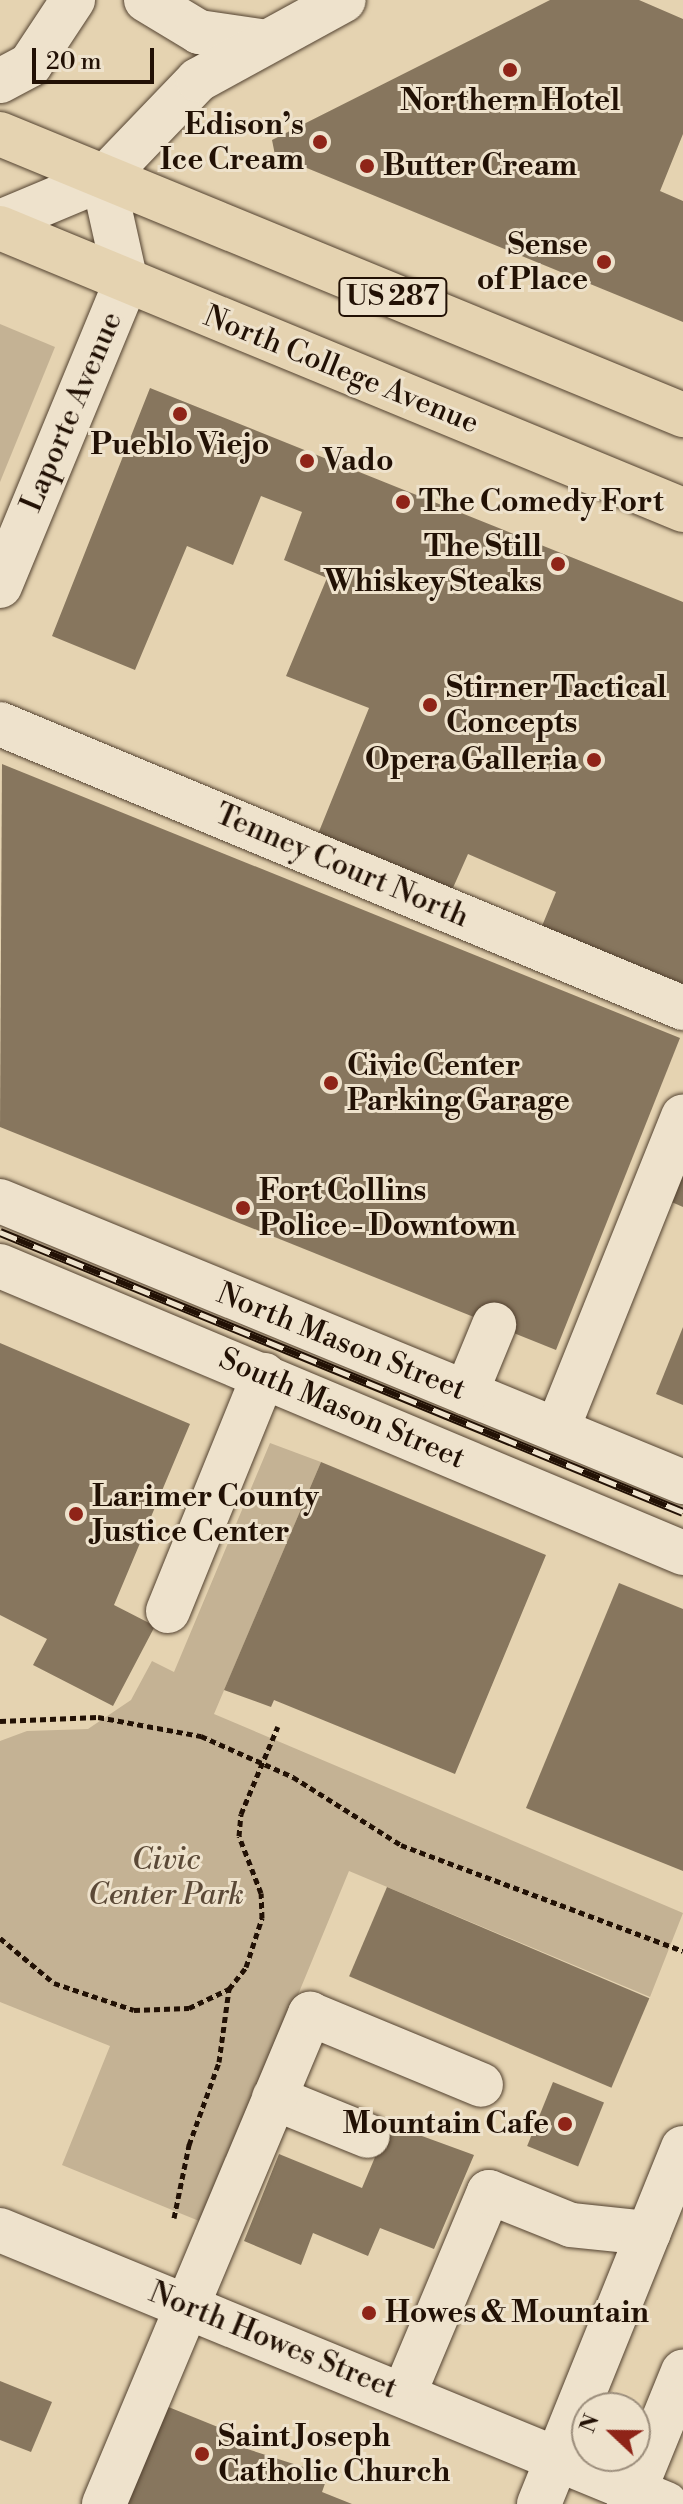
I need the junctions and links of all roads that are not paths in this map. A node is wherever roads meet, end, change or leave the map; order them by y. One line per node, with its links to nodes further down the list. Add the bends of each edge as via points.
1 (73, 0): 5 (street, via 30,65)
2 (146, 0): 4 (street, via 199,32)
3 (344, 0): 4 (street)
4 (260, 41): 7 (street, via 175,100)
5 (0, 81)
6 (0, 134): 7 (highway, US 287)
7 (103, 179): 8 (street); 10 (street); 11 (highway, US 287)
8 (0, 222)
9 (0, 228): 10 (highway, North College Avenue / US 287)
10 (126, 282): 12 (highway, North College Avenue / US 287); 13 (street, Laporte Avenue)
11 (683, 415)
12 (683, 510)
13 (0, 586)
14 (0, 724): 15 (street, Tenney Court North)
15 (683, 1008)
16 (683, 1116): 22 (street)
17 (0, 1201): 21 (street, North Mason Street)
18 (0, 1266): 20 (street, South Mason Street)
19 (494, 1325): 21 (street)
20 (264, 1375): 24 (street, South Mason Street); 25 (street)
21 (466, 1393): 22 (street, North Mason Street)
22 (557, 1430): 23 (street, North Mason Street)
23 (683, 1482)
24 (683, 1553)
25 (168, 1611)
26 (481, 2085): 27 (street, via 310,2014)
27 (274, 2098): 28 (street); 32 (street)
28 (368, 2136)
29 (683, 2148): 31 (street)
30 (0, 2230): 32 (street, North Howes Street)
31 (649, 2233): 34 (street, via 571,2225 489,2192); 35 (street)
32 (188, 2306): 34 (street, North Howes Street); 37 (street)
33 (683, 2372): 36 (street)
34 (404, 2394): 35 (street, North Howes Street)
35 (558, 2459): 36 (street, North Howes Street); 38 (street)
36 (644, 2499)
37 (104, 2504)
38 (539, 2504)

